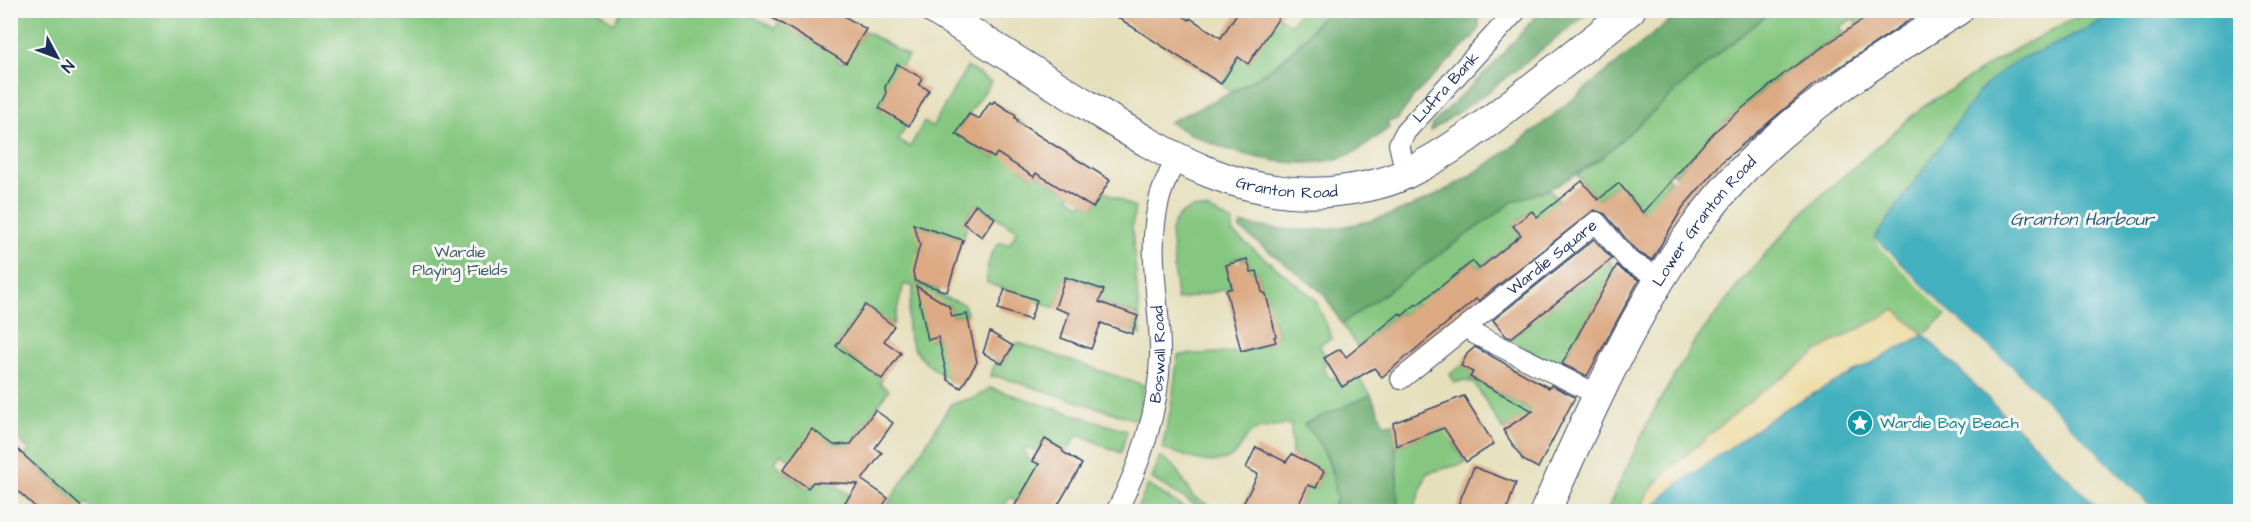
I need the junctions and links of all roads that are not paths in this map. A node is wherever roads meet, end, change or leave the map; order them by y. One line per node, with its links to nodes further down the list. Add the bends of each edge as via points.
1 (935, 10): 5 (main road, Granton Road)
2 (1517, 10): 6 (street, Lufra Bank, via 1406,131 1399,144)
3 (1630, 10): 6 (main road, Granton Road, via 1475,132)
4 (1958, 10): 7 (main road, Lower Granton Road, via 1839,90 1766,147 1713,202)
5 (1176, 159): 6 (main road, Granton Road, via 1241,184 1299,193 1354,189); 11 (street, Boswall Road, via 1159,200 1154,231 1160,332 1158,380 1138,463)
6 (1406, 174)
7 (1662, 279): 8 (street, Wardie Square, via 1629,261 1596,222); 10 (main road, Lower Granton Road)
8 (1467, 326): 9 (street, Wardie Square); 10 (street, via 1475,334)
9 (1401, 379)
10 (1598, 395): 12 (main road, Lower Granton Road)
11 (1116, 512)
12 (1545, 512)

